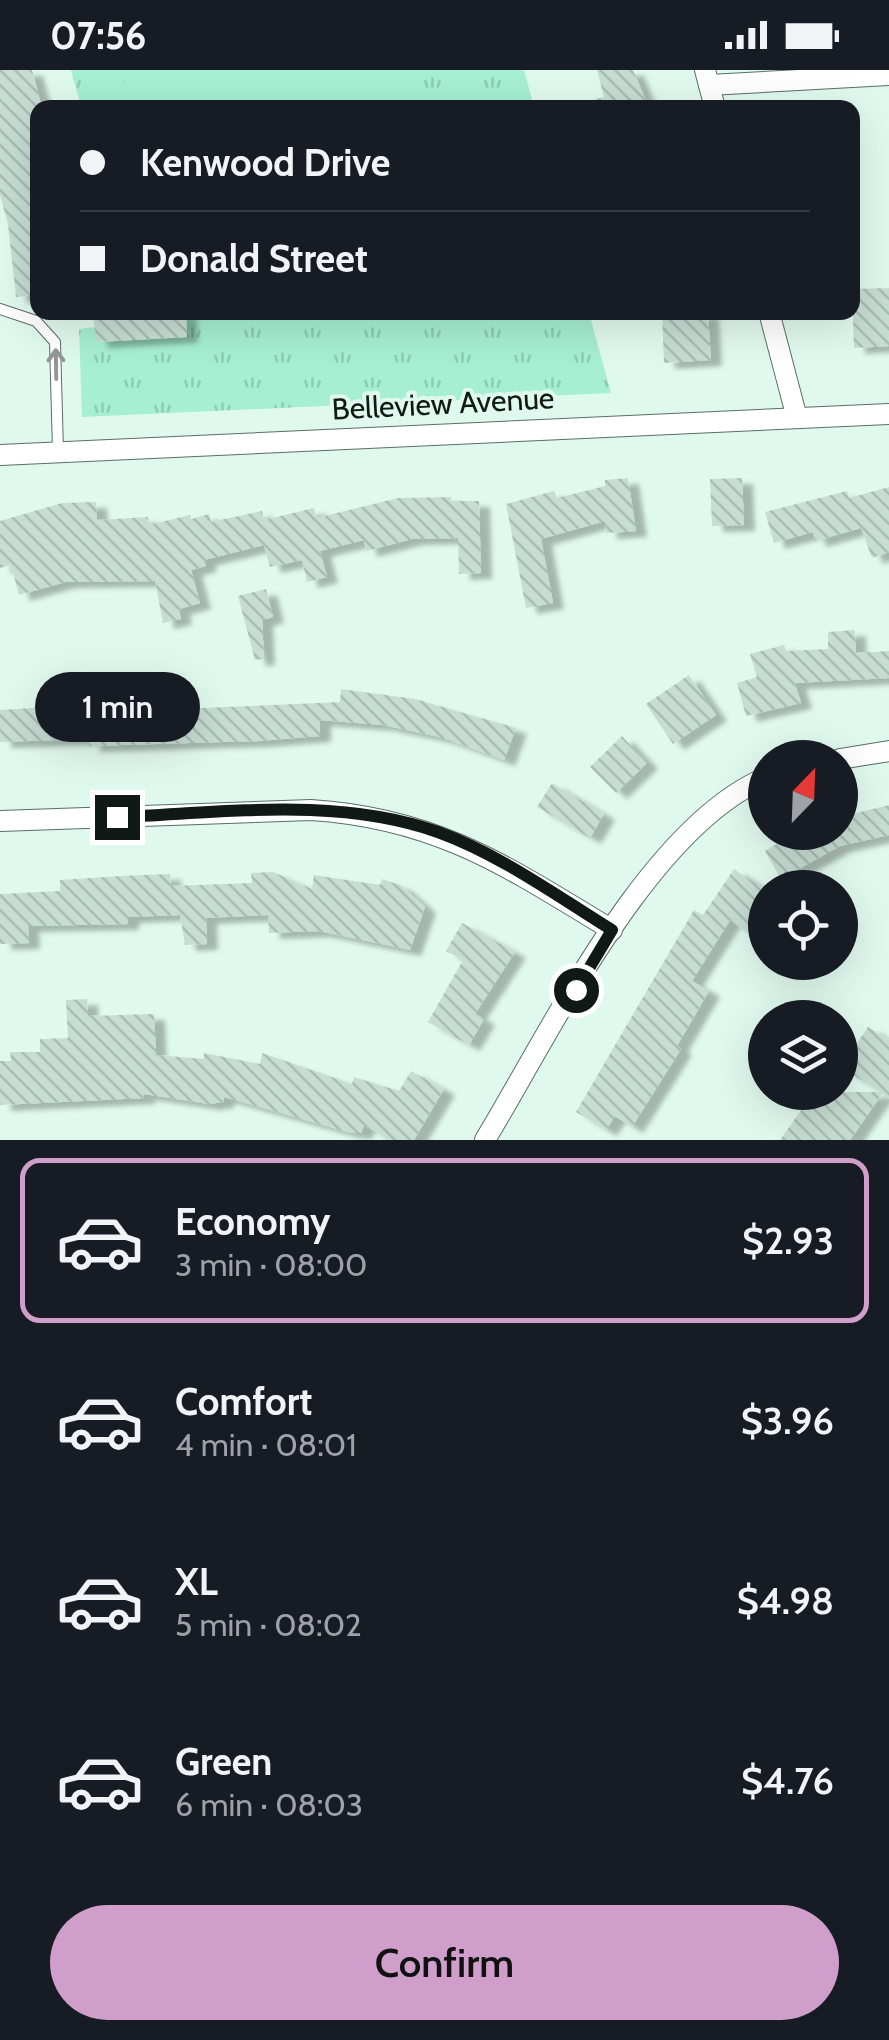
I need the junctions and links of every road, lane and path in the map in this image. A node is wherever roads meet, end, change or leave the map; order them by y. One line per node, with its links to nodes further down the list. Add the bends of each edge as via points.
1 (889, 75): 2 (street)
2 (707, 78)
3 (0, 309): 4 (lane, one-way to 3)
4 (30, 318)
5 (36, 320): 9 (lane, one-way to 5, via 55,342)
6 (771, 320): 8 (street)
7 (889, 414): 8 (street, Belleview Avenue)
8 (797, 418): 9 (street, Belleview Avenue)
9 (58, 452): 10 (street, Belleview Avenue)
10 (0, 455)
11 (889, 752): 12 (street)
12 (858, 756)
13 (748, 788): 15 (street, via 708,811 674,844)
14 (0, 821): 15 (street, via 352,812 462,843)
15 (612, 930): 16 (street)
16 (486, 1140)

